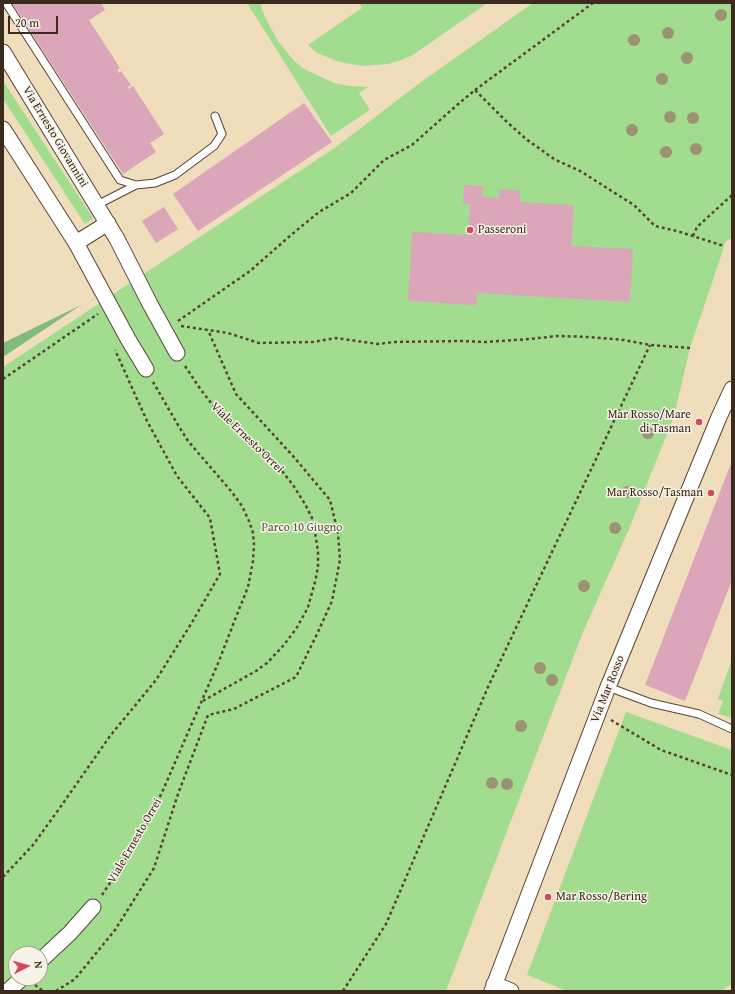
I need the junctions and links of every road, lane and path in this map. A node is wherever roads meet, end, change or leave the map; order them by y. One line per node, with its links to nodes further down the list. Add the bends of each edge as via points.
1 (6, 3): 7 (lane, via 120,180)
2 (593, 3): 4 (path)
3 (3, 52): 9 (street, Via Ernesto Giovannini)
4 (475, 90): 11 (path, via 526,139 554,159 582,172 634,204 655,226); 15 (path, via 412,145 384,160 351,193 319,212 250,271 204,302)
5 (215, 116): 7 (lane, via 222,134 214,146 175,175)
6 (3, 129): 12 (street)
7 (136, 185): 9 (lane)
8 (732, 195): 11 (path, via 697,227)
9 (97, 205): 10 (street, Via Ernesto Giovannini)
10 (108, 223): 12 (street); 15 (street, Via Ernesto Giovannini)
11 (693, 236): 13 (path)
12 (76, 243): 21 (street)
13 (724, 246)
14 (101, 321): 22 (path, via 98,313)
15 (165, 323): 16 (path); 20 (street)
16 (208, 330): 17 (path, via 228,333 259,343 313,342 336,338 378,344 486,342 558,336 624,340); 33 (path, via 236,394 330,500 338,534 340,560 332,601 296,677 234,710 208,715 154,868 115,930 75,978)
17 (650, 345): 18 (path); 34 (path, via 488,687 386,924)
18 (690, 348)
19 (114, 349): 29 (path, via 177,476 210,518 220,574 156,680 110,736 33,845)
20 (177, 353): 25 (path, Viale Ernesto Orrei, via 215,408 264,451 293,485 312,518 318,552 317,575 311,600 283,646 256,671)
21 (146, 369): 25 (path, Viale Ernesto Orrei, via 188,441 228,486 242,506 249,521 254,545 248,587)
22 (3, 379)
23 (731, 395): 24 (street, Via Mar Rosso, via 719,417)
24 (608, 687): 27 (lane, via 651,703 699,714); 32 (street, Via Mar Rosso)
25 (201, 702): 30 (path, Viale Ernesto Orrei, via 148,823)
26 (621, 726): 28 (path, via 661,750)
27 (732, 729)
28 (732, 776)
29 (3, 876)
30 (93, 907): 31 (street)
31 (48, 954)
32 (493, 988): 35 (street)
33 (56, 991)
34 (343, 991)
35 (511, 991)

